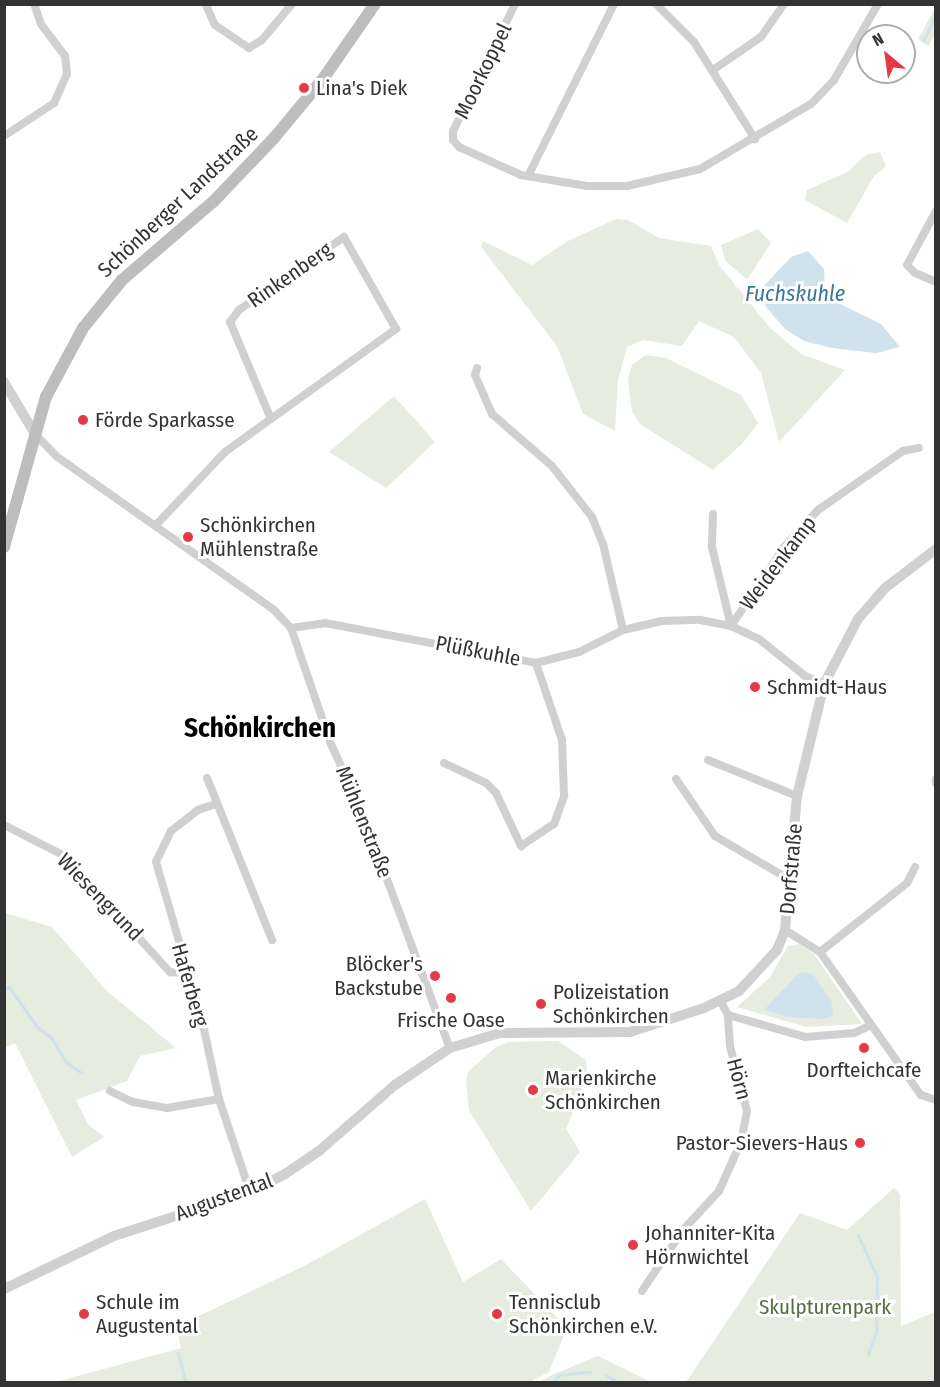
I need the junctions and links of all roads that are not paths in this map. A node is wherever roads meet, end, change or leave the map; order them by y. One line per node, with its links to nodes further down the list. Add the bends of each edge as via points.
1 (34, 4): 11 (street, via 41,24 65,56 67,74 54,103)
2 (292, 4): 8 (street, via 262,40 249,48 215,25)
3 (375, 4): 19 (main road, Schönberger Landstraße, via 323,79 274,138 214,201 148,254 102,303 68,352 46,397)
4 (515, 4): 13 (street, Moorkoppel, via 453,131 453,140 470,152)
5 (614, 4): 13 (street)
6 (783, 4): 10 (street, via 761,37)
7 (878, 4): 12 (street, Moorkoppel, via 822,94)
8 (206, 5)
9 (663, 6): 10 (street)
10 (713, 70): 12 (street)
11 (4, 136)
12 (754, 139): 13 (street, Moorkoppel, via 700,169 643,184 587,186)
13 (528, 176)
14 (936, 211): 15 (street, via 907,265)
15 (936, 282)
16 (477, 368): 28 (street, via 475,375 492,414 552,466 592,517 603,544)
17 (4, 381): 19 (street)
18 (271, 420): 18 (street, Rinkenberg, via 396,329 344,237 238,310 230,322); 23 (street, Rinkenberg, via 225,452)
19 (35, 434): 21 (main road, Schönberger Landstraße); 23 (street, Mühlenstraße, via 56,456)
20 (919, 448): 26 (street, Weidenkamp, via 903,451 818,510 784,547)
21 (10, 512): 24 (main road, Schönberger Landstraße)
22 (713, 514): 26 (street, via 712,547)
23 (156, 525): 27 (street, Mühlenstraße, via 274,610)
24 (4, 547)
25 (936, 549): 30 (street, Dorfstraße, via 885,588 858,619)
26 (731, 626): 28 (street, Plüßkuhle, via 700,620 662,621); 30 (street, Plüßkuhle, via 759,639 805,676)
27 (291, 628): 29 (street, Plüßkuhle, via 326,622); 47 (street, Mühlenstraße, via 331,744 362,812)
28 (623, 630): 29 (street, Plüßkuhle, via 579,652)
29 (536, 663): 32 (street, via 561,740 564,796 554,824 521,846 496,793 486,783)
30 (824, 684): 35 (street, Dorfstraße)
31 (708, 760): 35 (street)
32 (444, 763)
33 (207, 778): 36 (street)
34 (676, 779): 39 (street, via 715,836)
35 (797, 796): 39 (street, Dorfstraße)
36 (216, 804): 41 (street); 43 (street, Haferberg, via 198,810 171,831 156,862)
37 (4, 825): 43 (street, Wiesengrund, via 63,855 170,972)
38 (915, 867): 42 (street, via 907,883)
39 (792, 881): 40 (street, Dorfstraße)
40 (785, 930): 42 (street); 44 (street, Dorfstraße, via 777,950 755,978)
41 (272, 940)
42 (820, 952): 46 (street)
43 (188, 974): 49 (street, Haferberg)
44 (721, 1002): 45 (street); 47 (street, Dorfstraße, via 630,1032 506,1033)
45 (728, 1015): 46 (street, via 805,1037 854,1033); 53 (street, Hörn, via 730,1046 747,1111 741,1142 719,1191 683,1230)
46 (868, 1026): 50 (street, via 921,1095)
47 (450, 1048): 51 (street, Augustental, via 394,1085 319,1151)
48 (110, 1091): 49 (street, via 134,1102 167,1108)
49 (219, 1099): 51 (street, Haferberg)
50 (936, 1100)
51 (250, 1192): 52 (street, Augustental, via 114,1236)
52 (4, 1289)
53 (642, 1291)

